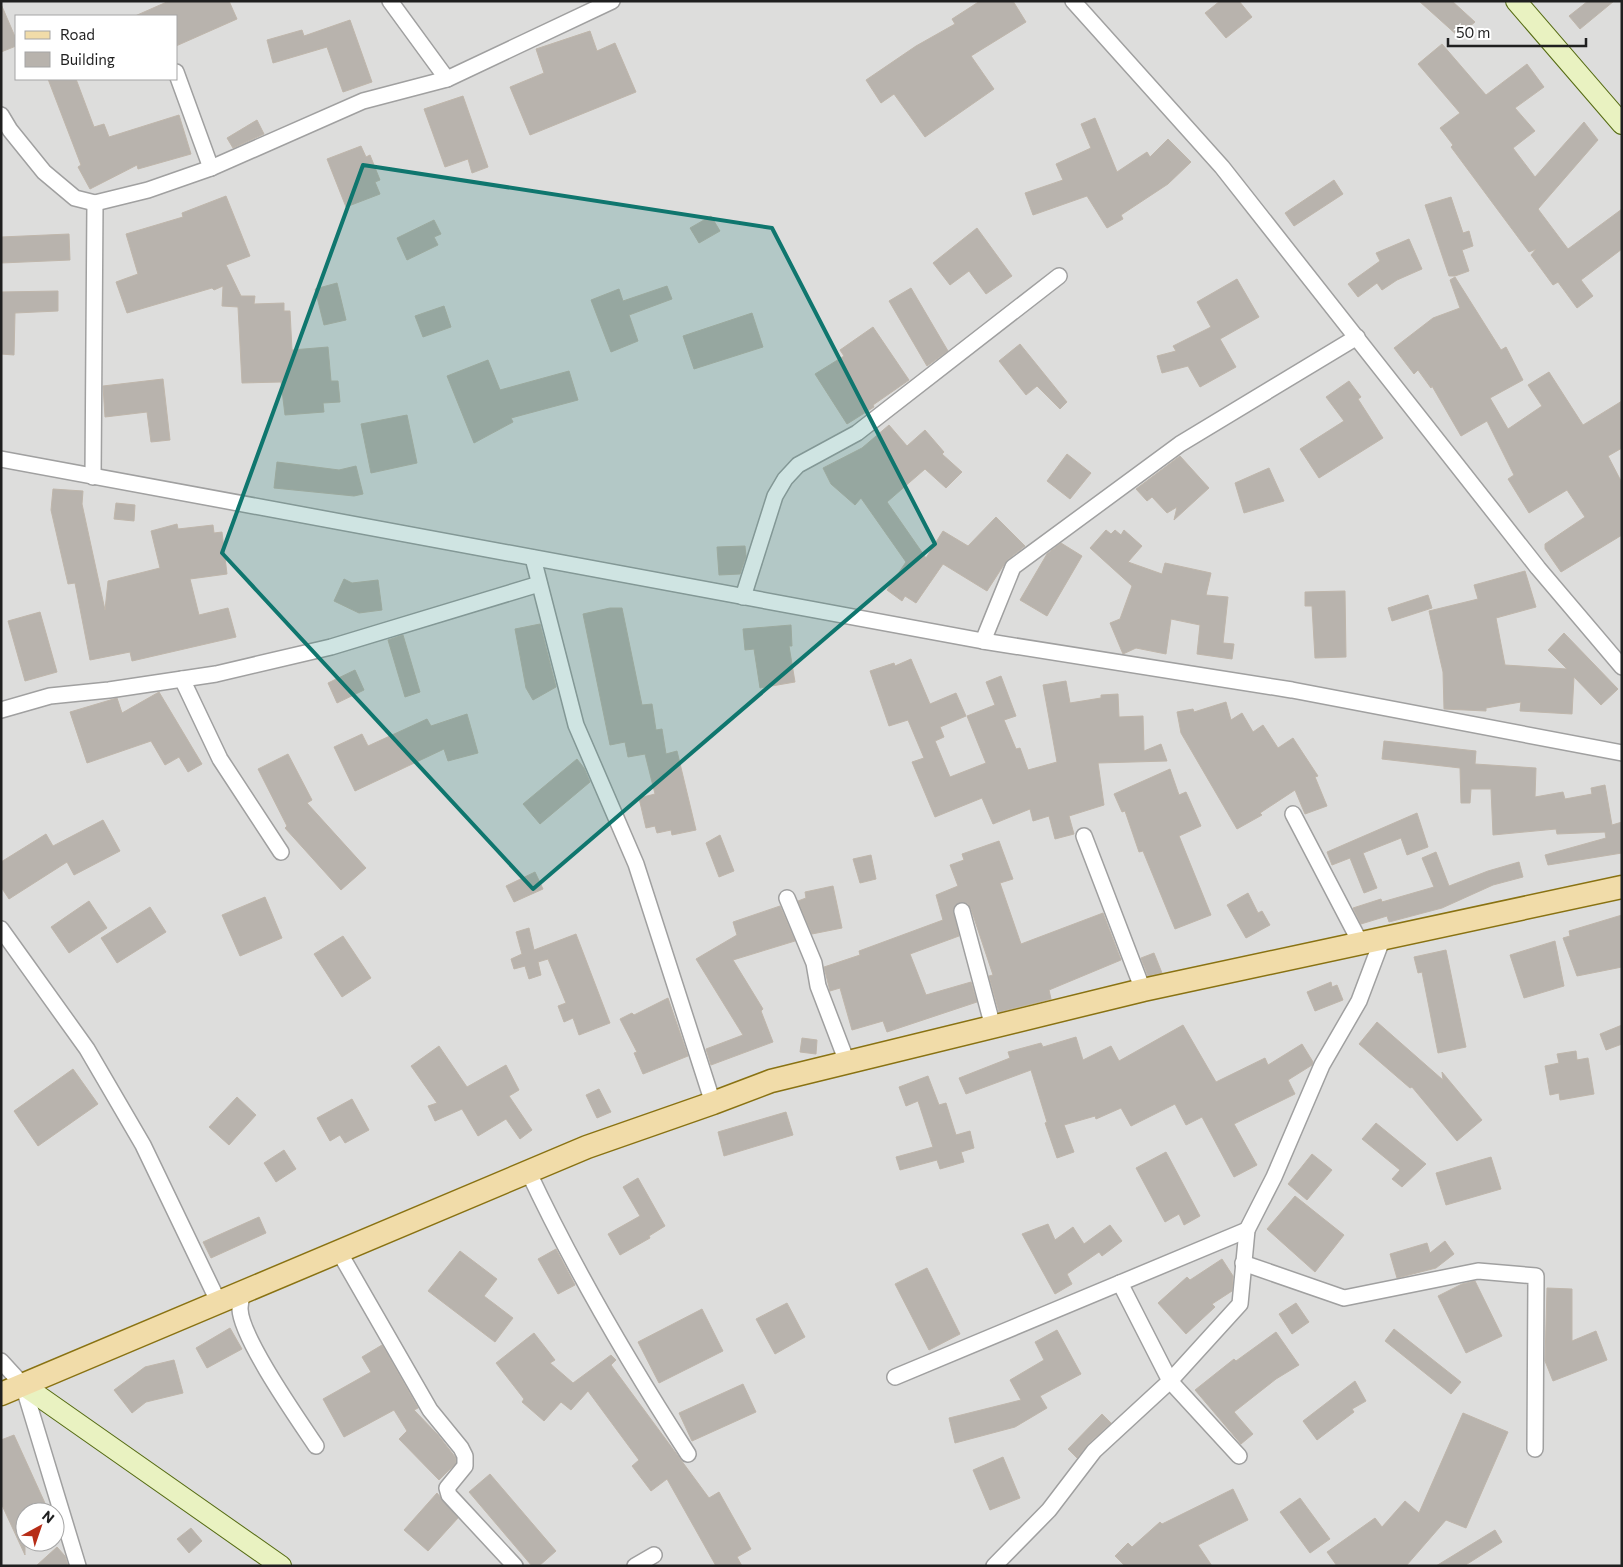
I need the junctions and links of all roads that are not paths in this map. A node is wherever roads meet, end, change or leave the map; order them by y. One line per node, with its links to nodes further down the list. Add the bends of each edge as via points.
1 (390, 1): 6 (street)
2 (612, 1): 6 (street)
3 (1073, 1): 12 (street, via 1222,167)
4 (1516, 1): 8 (street)
5 (178, 77): 9 (street)
6 (447, 79): 9 (street, via 363,101)
7 (1, 115): 10 (street, via 44,172 75,198)
8 (1622, 124)
9 (211, 168): 10 (street, via 148,190)
10 (95, 203): 14 (street)
11 (1059, 276): 17 (street, via 857,433 798,465 775,496)
12 (1357, 337): 18 (street, via 1180,444 1013,567); 19 (street, via 1538,568)
13 (1, 459): 14 (street)
14 (93, 477): 15 (street)
15 (533, 558): 16 (street); 17 (street)
16 (539, 584): 20 (street, via 331,647); 34 (street, via 576,725 636,864)
17 (743, 597): 18 (street)
18 (982, 641): 22 (street, via 1292,690)
19 (1622, 667)
20 (182, 679): 21 (street, via 50,696); 25 (street, via 220,759)
21 (1, 710)
22 (1622, 754)
23 (1293, 814): 30 (street)
24 (1084, 836): 31 (street)
25 (281, 852)
26 (1622, 887): 30 (main road)
27 (787, 898): 33 (street, via 814,964 818,986)
28 (962, 911): 32 (street)
29 (1, 928): 41 (street, via 96,1065 143,1145)
30 (1372, 942): 31 (main road); 36 (street, via 1359,1001 1322,1065 1274,1177)
31 (1143, 990): 32 (main road)
32 (993, 1027): 33 (main road)
33 (847, 1062): 34 (main road, via 771,1080)
34 (713, 1104): 35 (main road)
35 (528, 1171): 37 (main road); 49 (street, via 556,1231 638,1377)
36 (1247, 1230): 38 (street); 39 (street)
37 (338, 1250): 40 (main road); 54 (street, via 430,1410 466,1456 464,1466 447,1488 449,1495)
38 (1243, 1263): 44 (street, via 1240,1304); 48 (street, via 1344,1298 1478,1271 1536,1276)
39 (1120, 1283): 43 (street); 44 (street)
40 (243, 1290): 41 (main road); 47 (street, via 240,1308 246,1328)
41 (218, 1300): 45 (main road)
42 (1, 1360): 45 (street)
43 (895, 1377)
44 (1170, 1381): 50 (street); 56 (street, via 1094,1451 1049,1510)
45 (23, 1385): 46 (main road); 52 (street); 53 (street)
46 (1, 1394)
47 (316, 1446)
48 (1535, 1450)
49 (688, 1454)
50 (1239, 1456)
51 (654, 1555): 55 (street)
52 (78, 1566)
53 (281, 1566)
54 (515, 1566)
55 (635, 1566)
56 (994, 1566)

